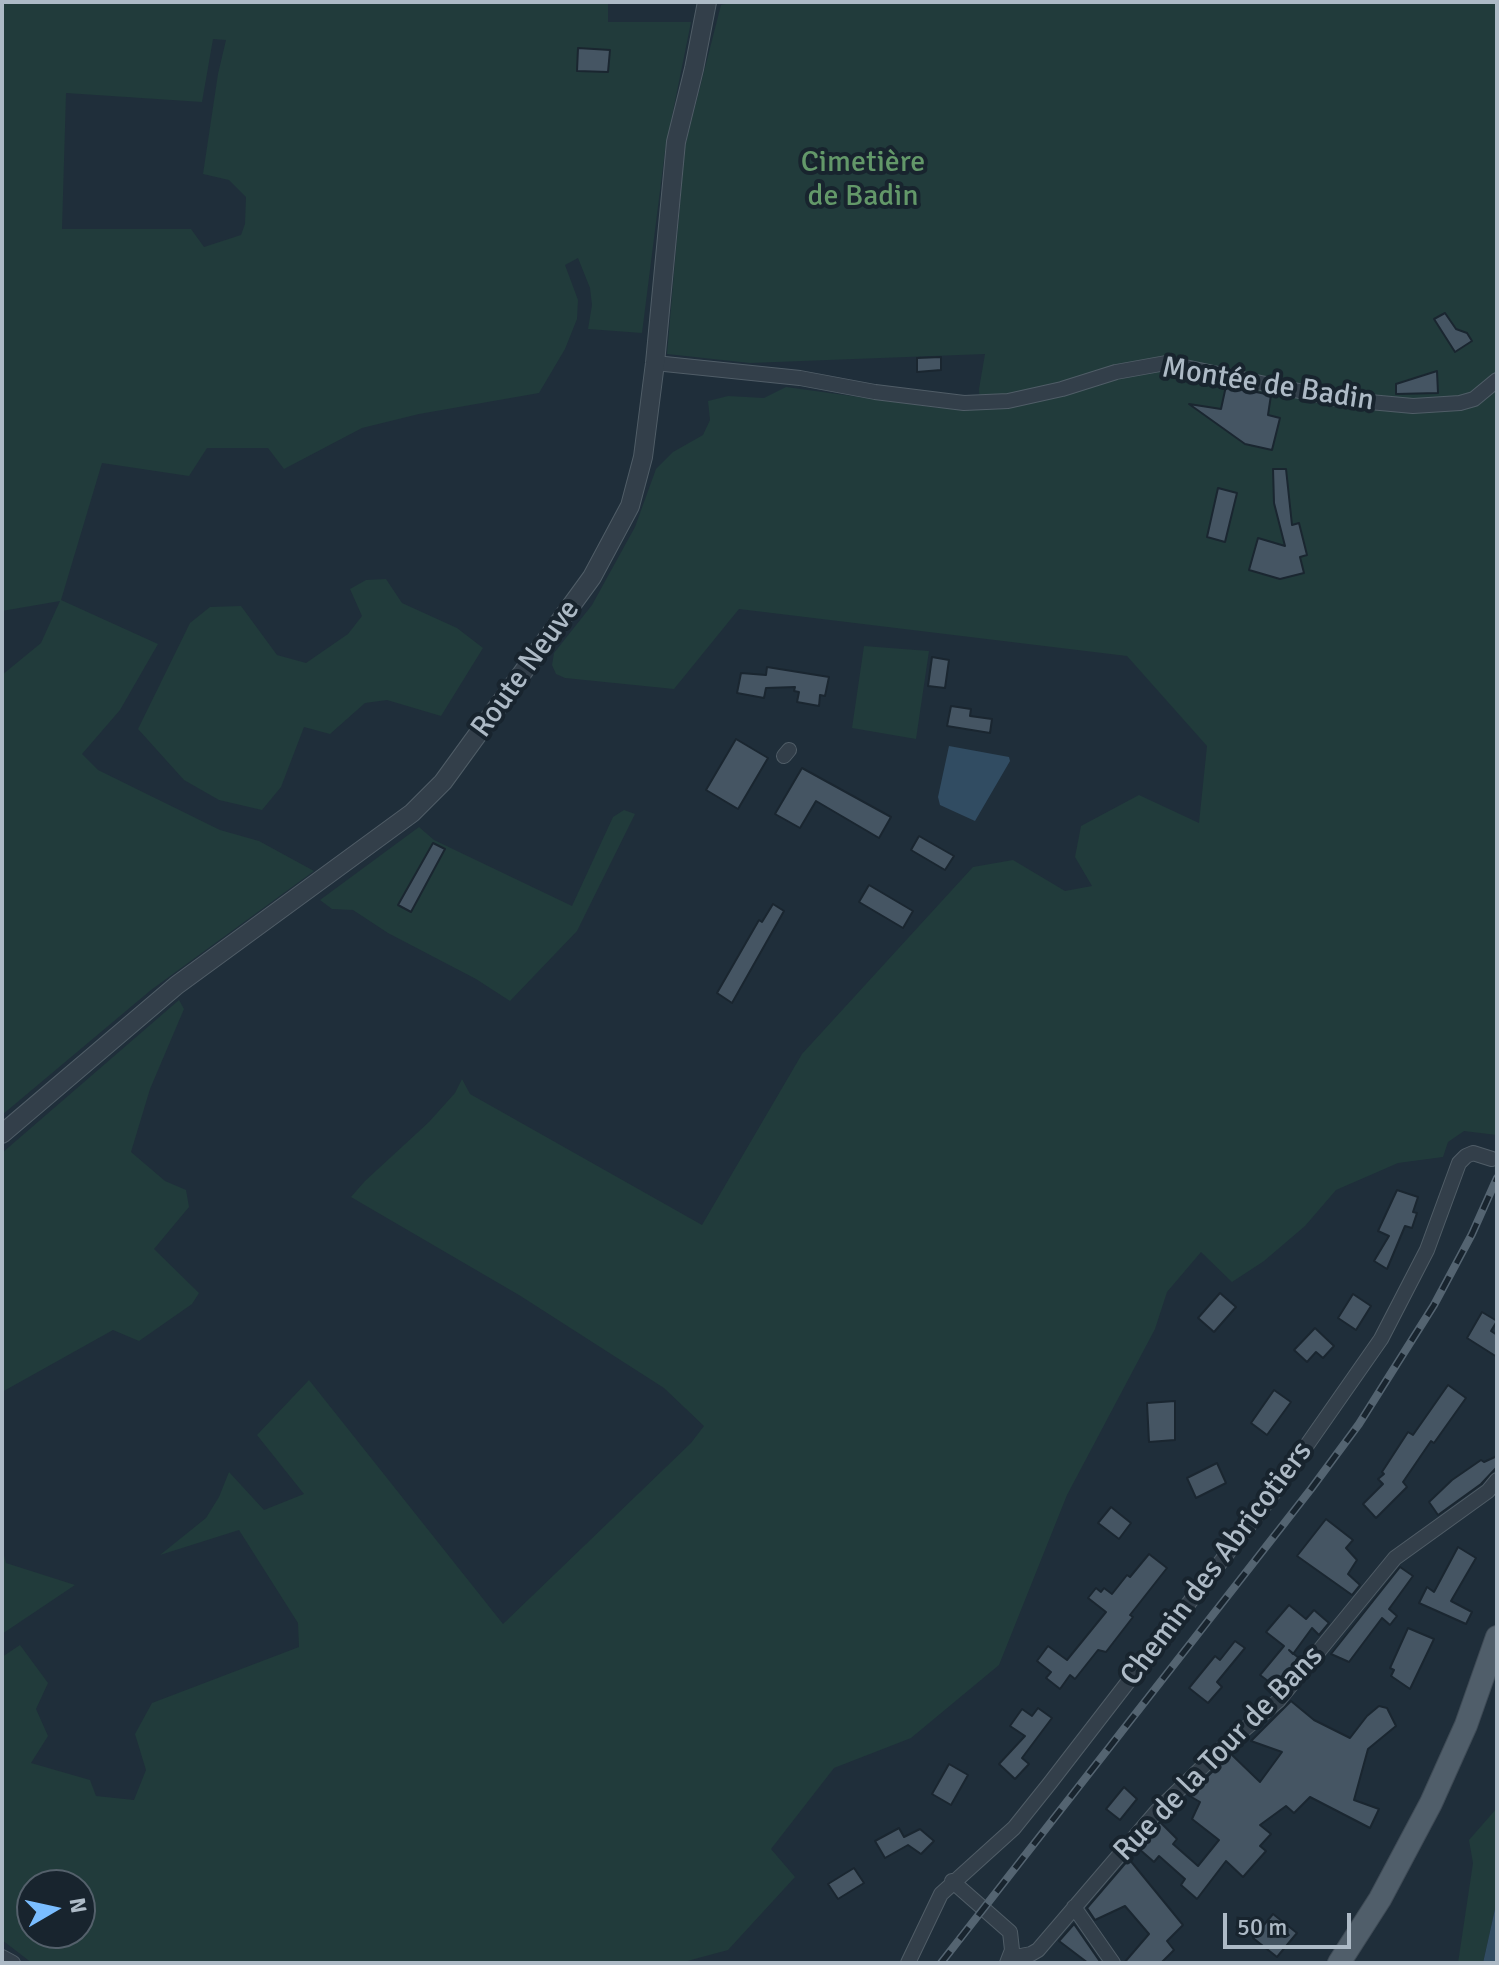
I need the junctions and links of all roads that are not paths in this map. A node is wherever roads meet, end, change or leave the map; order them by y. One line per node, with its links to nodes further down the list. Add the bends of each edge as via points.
1 (707, 2): 2 (street, Route Neuve, via 676,142)
2 (655, 363): 3 (street, Montée de Badin, via 964,403 1008,401 1166,363 1337,399 1413,406 1474,399); 4 (street, Route Neuve, via 636,485 612,543 563,620 443,782 395,827 177,985)
3 (1497, 380)
4 (2, 1134)
5 (1492, 1159): 8 (street, Chemin des Abricotiers, via 1473,1153 1459,1163 1427,1250 1381,1339 1270,1498 1014,1828)
6 (1497, 1480): 9 (street, Rue de la Tour de Bans, via 1395,1558 1286,1693 1157,1811)
7 (1497, 1637): 15 (main road, via 1431,1803)
8 (952, 1881): 11 (street, via 1005,1926 1012,1943); 14 (street, Chemin des Abricotiers)
9 (1074, 1907): 11 (street, Rue de la Tour de Bans, via 1038,1950); 12 (street)
10 (2, 1957): 13 (street)
11 (1008, 1960)
12 (1113, 1962)
13 (13, 1963)
14 (908, 1963)
15 (1339, 1963)

